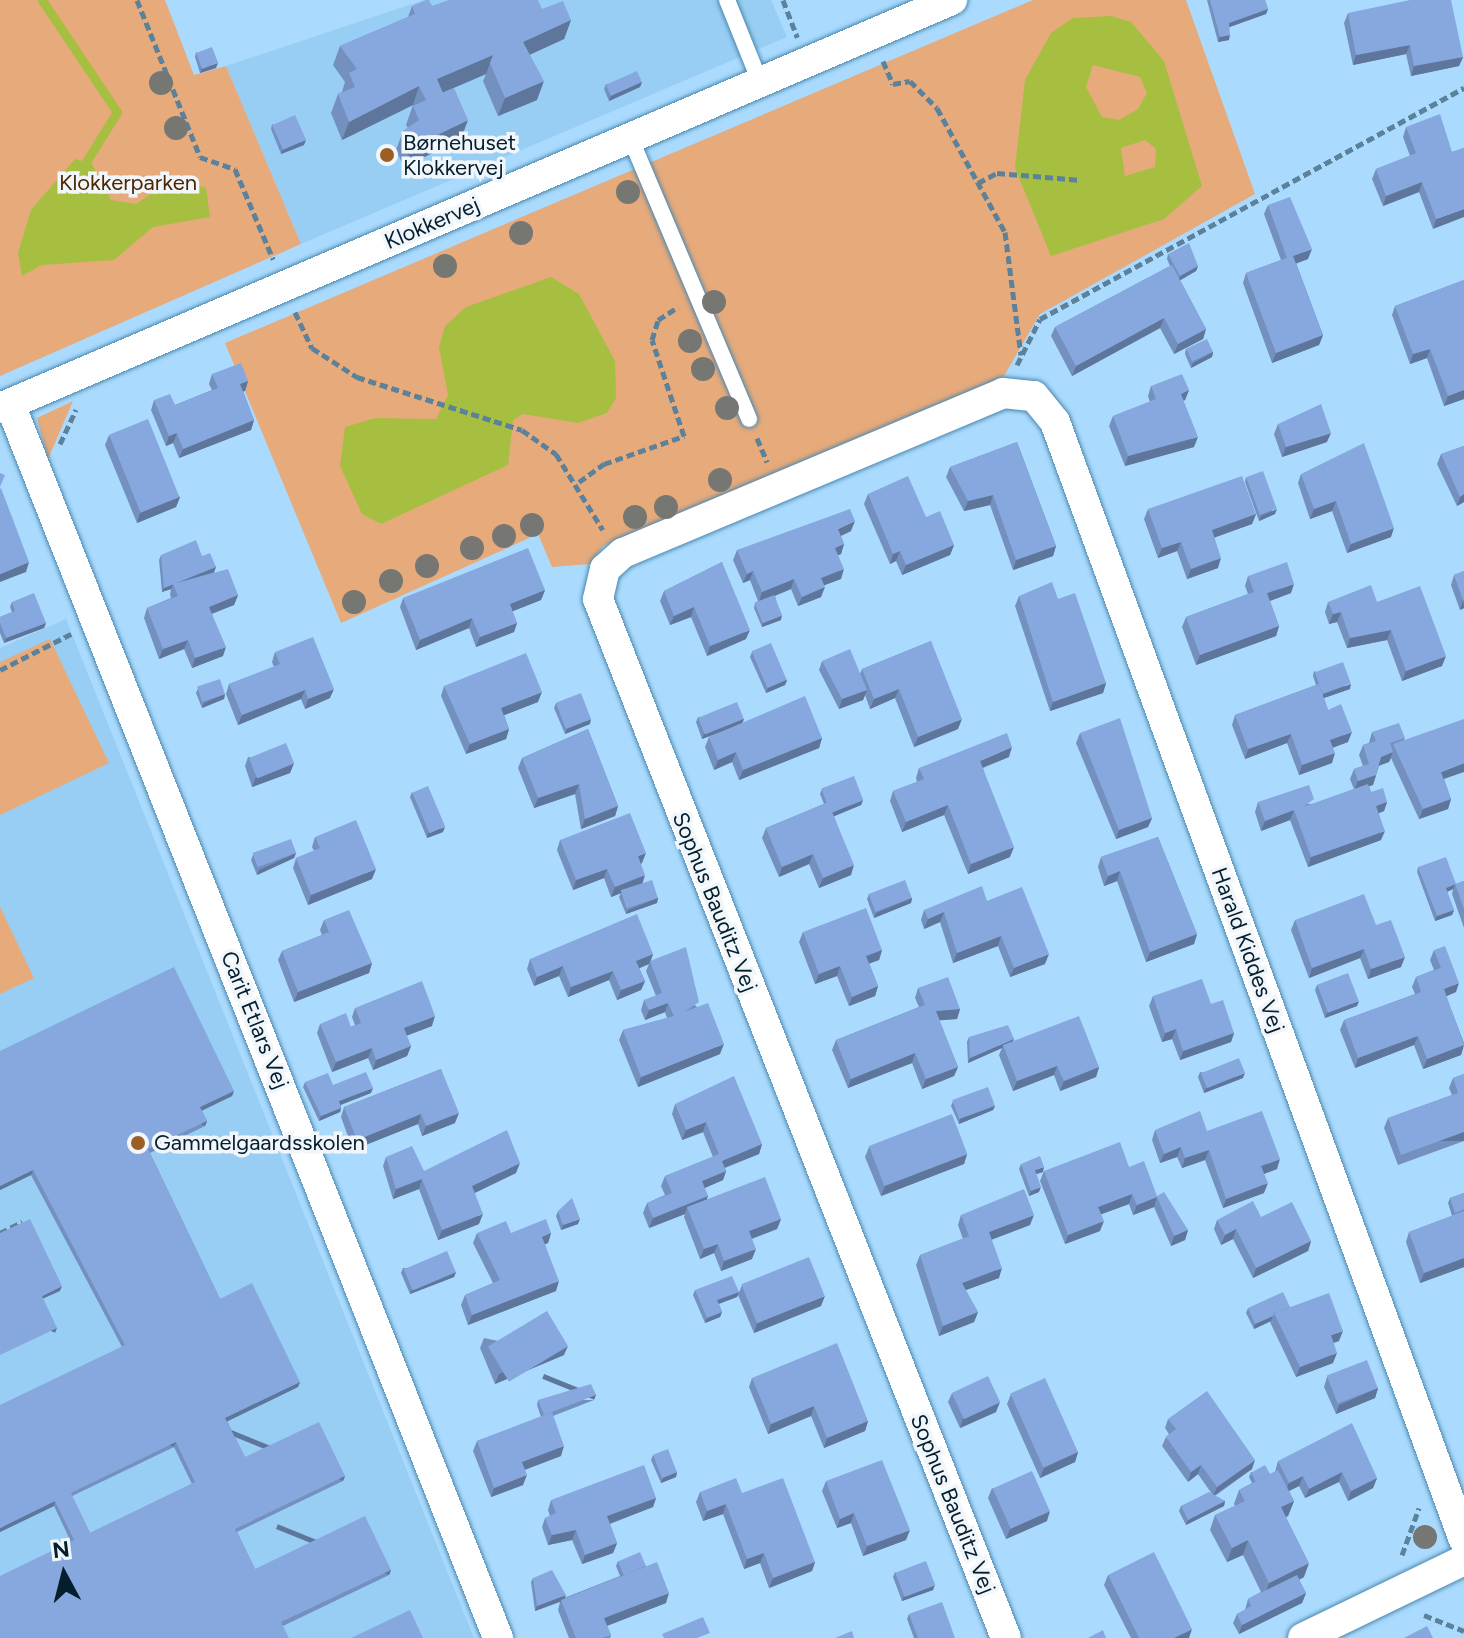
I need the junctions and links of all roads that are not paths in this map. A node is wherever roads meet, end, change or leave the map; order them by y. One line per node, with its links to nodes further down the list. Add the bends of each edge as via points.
1 (727, 0): 3 (lane)
2 (952, 0): 3 (street, Klokkervej)
3 (760, 82): 4 (street, Klokkervej)
4 (630, 137): 5 (street, Klokkervej); 6 (lane)
5 (5, 406): 10 (street, Carit Etlars Vej, via 98,624)
6 (749, 419)
7 (615, 559): 8 (street, Harald Kiddes Vej, via 1003,393 1034,396 1055,422); 11 (street, Sophus Bauditz Vej, via 598,583 602,614)
8 (1464, 1540)
9 (1464, 1560): 12 (street)
10 (498, 1638)
11 (1006, 1638)
12 (1303, 1638)

